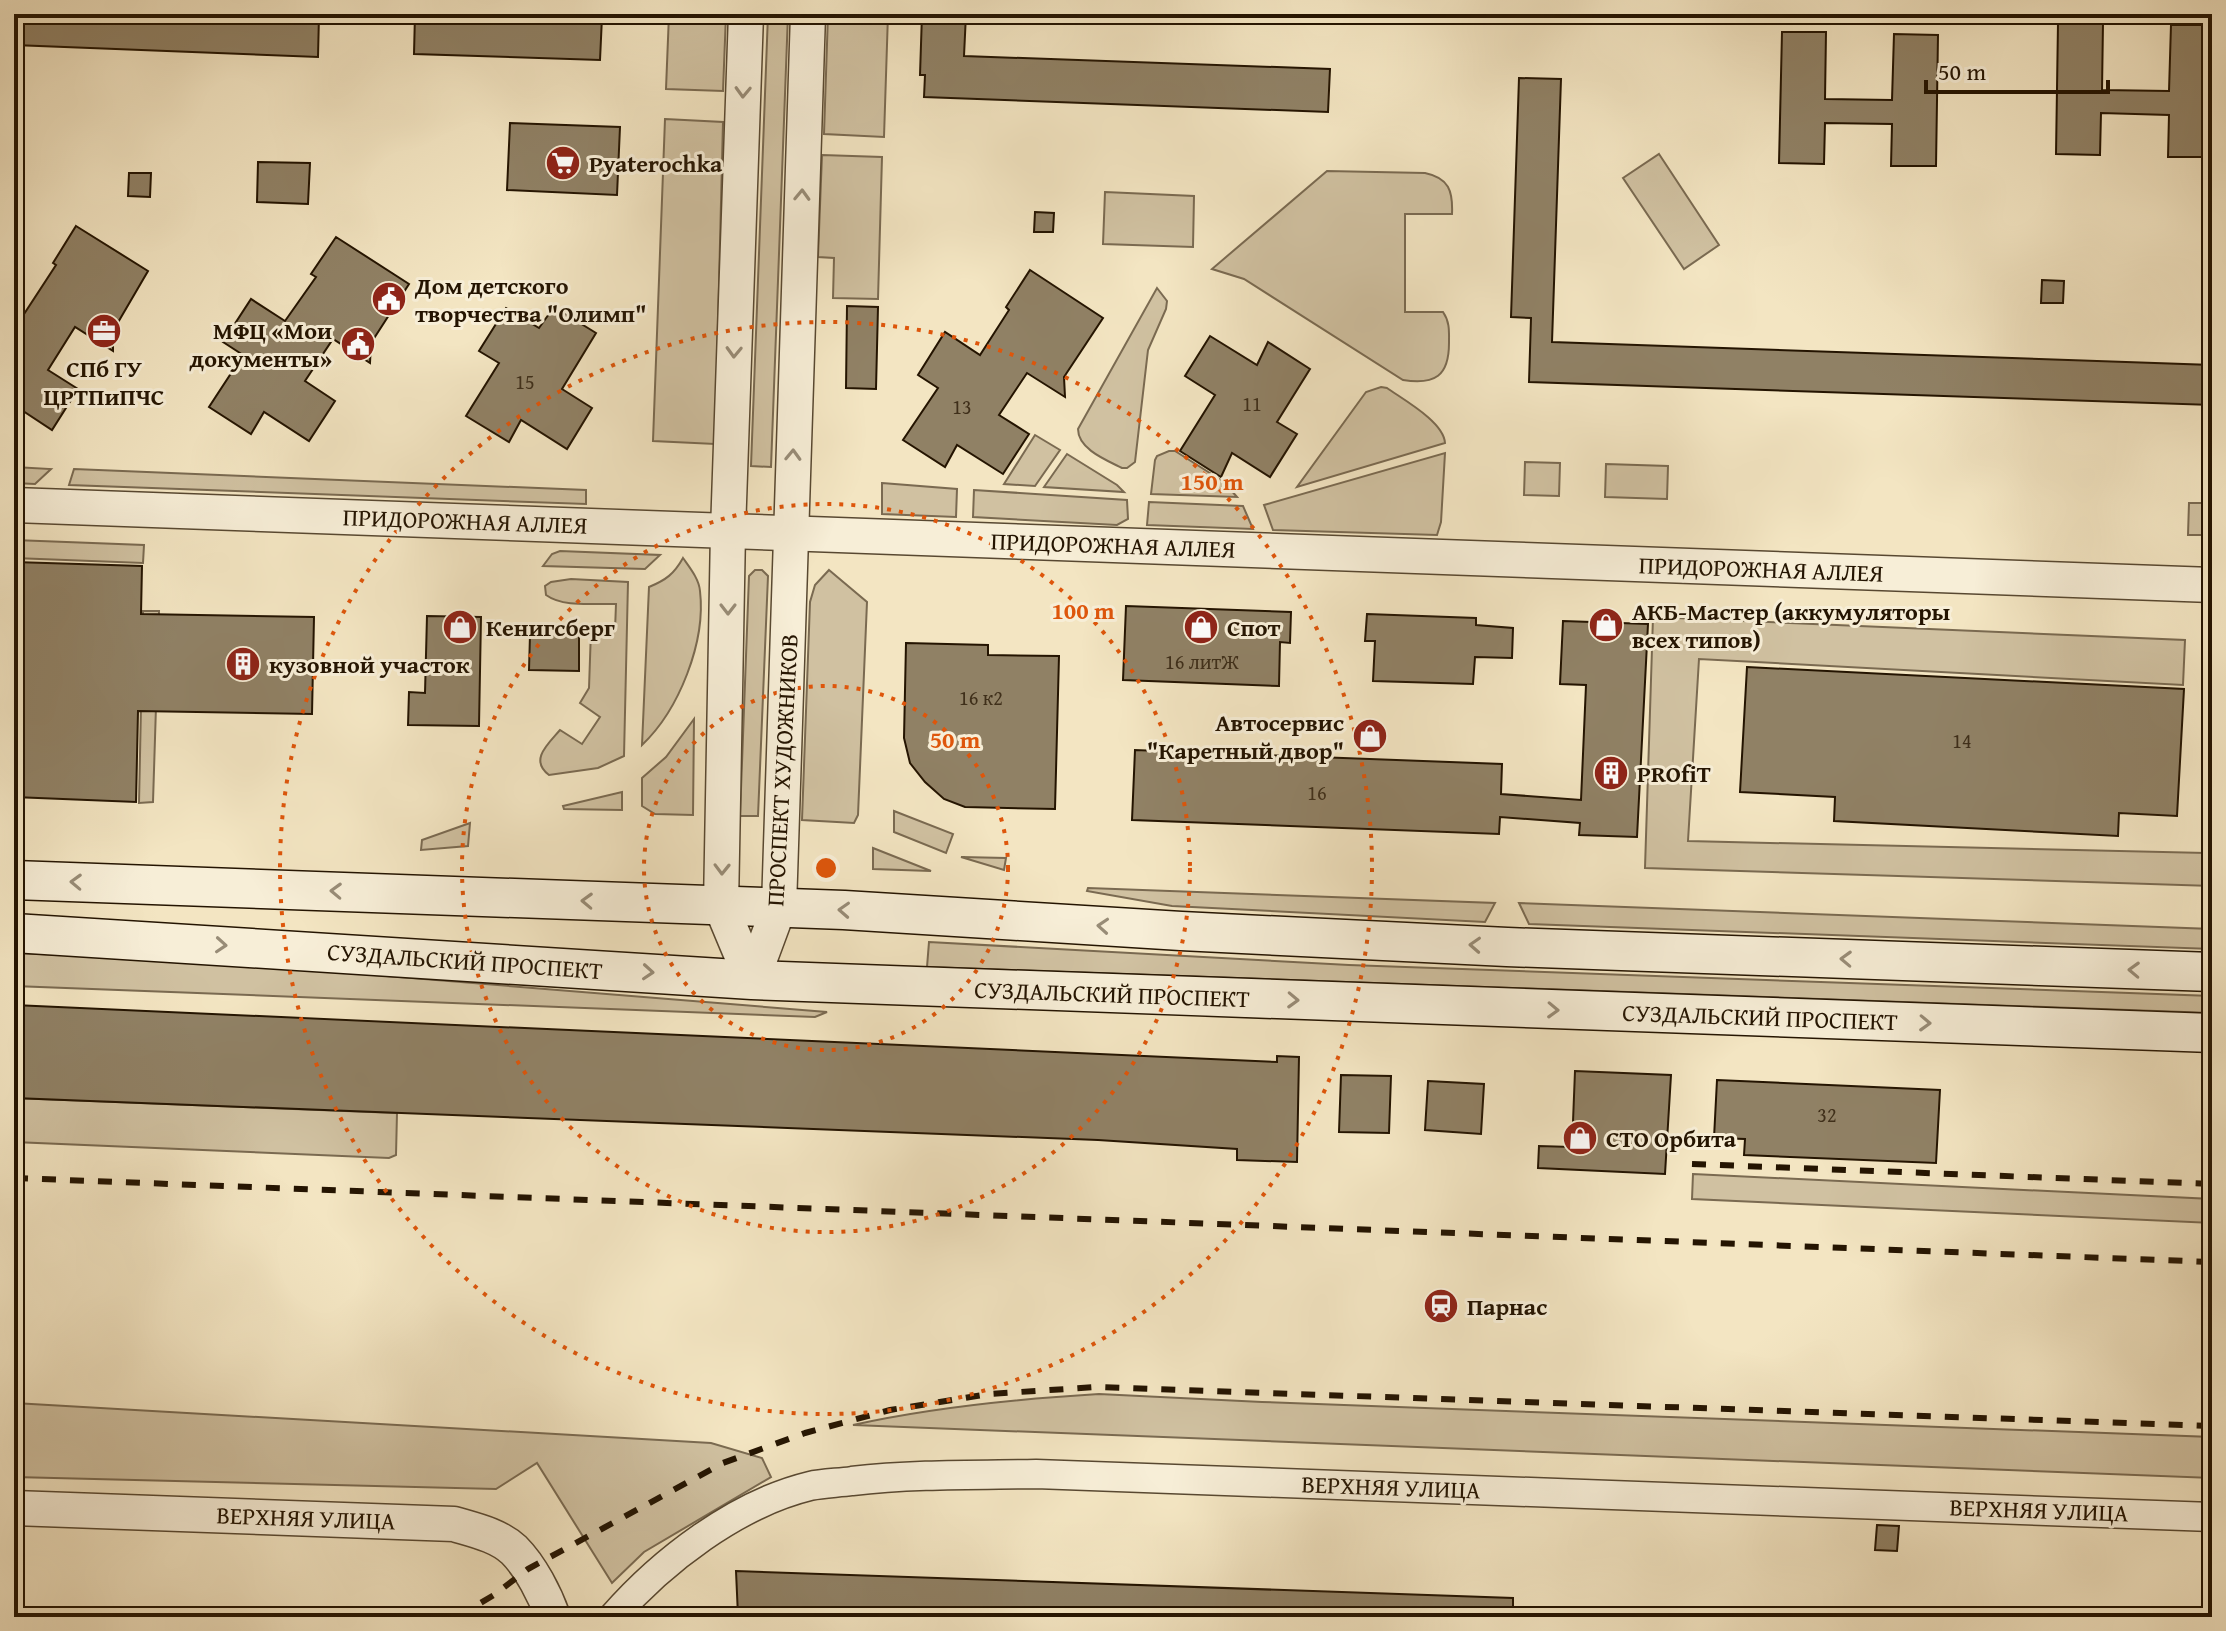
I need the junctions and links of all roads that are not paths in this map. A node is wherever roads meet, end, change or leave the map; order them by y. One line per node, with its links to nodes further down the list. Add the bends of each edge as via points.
1 (746, 14): 4 (street, one-way to 4)
2 (808, 14): 5 (street, ПРОСПЕКТ ХУДОЖНИКОВ, one-way to 2)
3 (14, 505): 4 (street, ПРИДОРОЖНАЯ АЛЛЕЯ)
4 (728, 531): 5 (street, ПРИДОРОЖНАЯ АЛЛЕЯ); 8 (street, one-way to 8)
5 (791, 533): 6 (street, ПРИДОРОЖНАЯ АЛЛЕЯ); 9 (street, ПРОСПЕКТ ХУДОЖНИКОВ)
6 (2212, 585)
7 (14, 880): 8 (main road, one-way to 7)
8 (721, 906): 9 (main road); 12 (street)
9 (779, 907): 11 (main road, one-way to 9, via 1507,947); 12 (street, ПРОСПЕКТ ХУДОЖНИКОВ)
10 (14, 933): 12 (main road, СУЗДАЛЬСКИЙ ПРОСПЕКТ, one-way to 12)
11 (2212, 972)
12 (752, 980): 13 (main road, СУЗДАЛЬСКИЙ ПРОСПЕКТ, one-way to 13)
13 (2212, 1033)
14 (14, 1508): 16 (street, ВЕРХНЯЯ УЛИЦА, via 454,1524 513,1549)
15 (2212, 1517): 17 (street, ВЕРХНЯЯ УЛИЦА, via 1052,1475 893,1476 809,1486 758,1506 690,1544)
16 (553, 1617)
17 (613, 1617)

